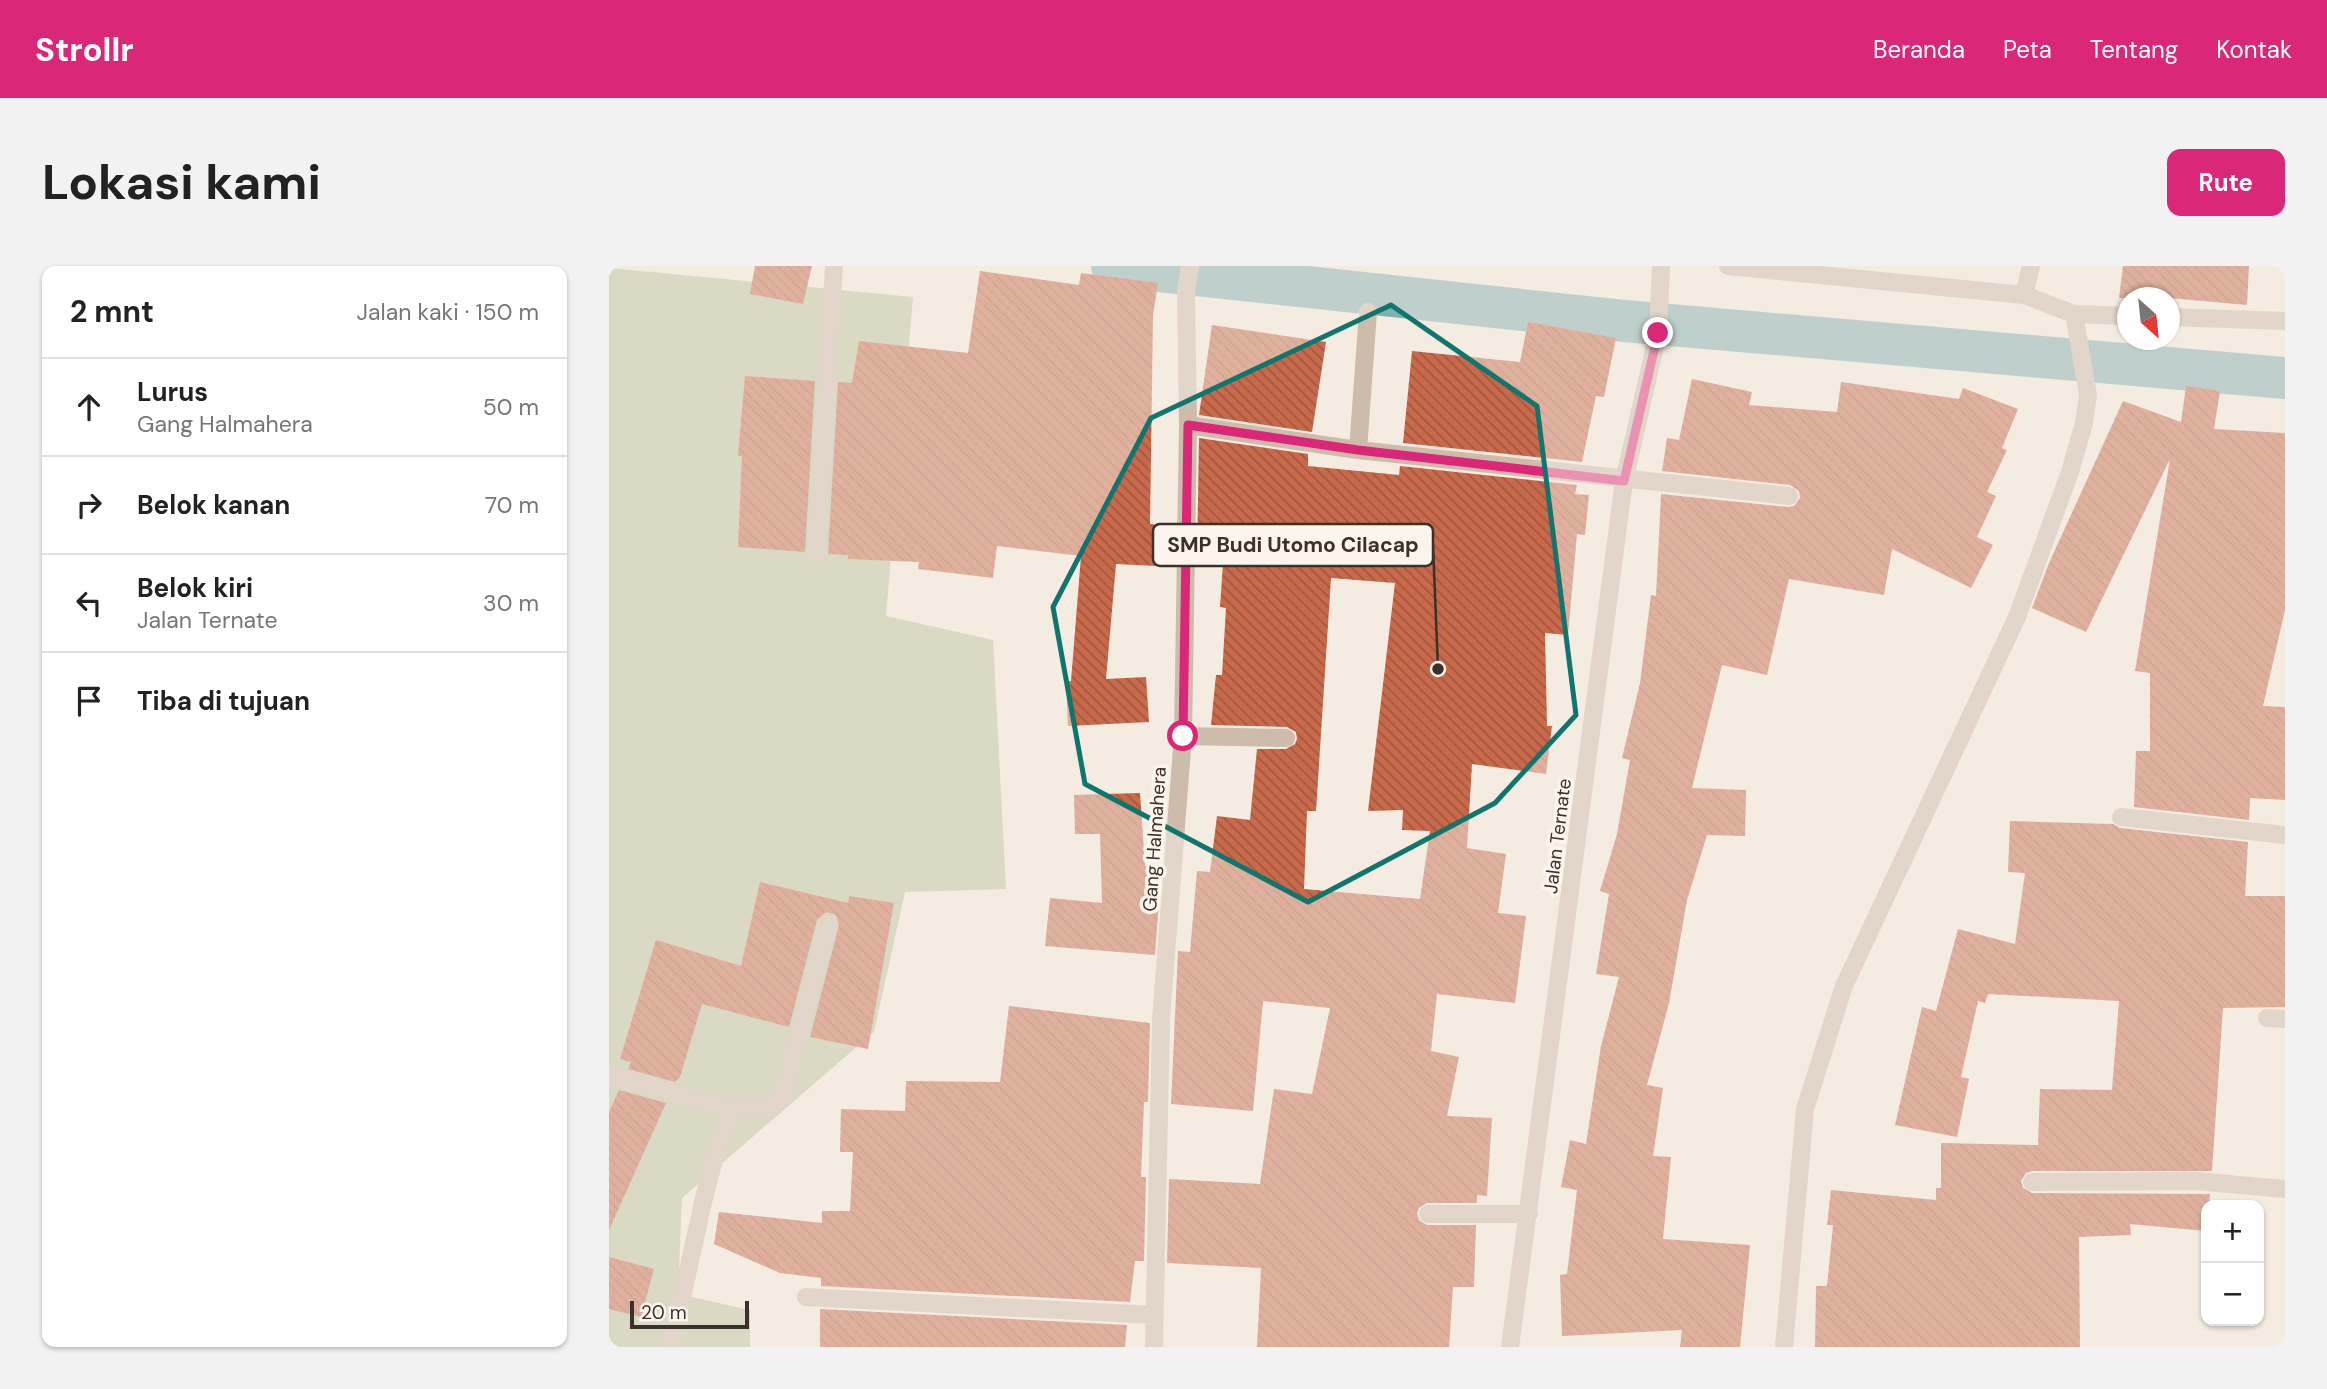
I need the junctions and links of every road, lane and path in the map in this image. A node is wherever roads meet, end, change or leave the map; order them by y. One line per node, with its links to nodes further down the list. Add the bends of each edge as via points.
1 (834, 266): 16 (street)
2 (1190, 266): 12 (street, Gang Halmahera, via 1186,291)
3 (1661, 266): 14 (street, Jalan Ternate, via 1658,333)
4 (1728, 266): 6 (street)
5 (2031, 266): 6 (street)
6 (2024, 295): 8 (street)
7 (1369, 312): 13 (street)
8 (2074, 314): 9 (street); 33 (street, via 2088,396 2070,472 2017,617 1844,986 1805,1109)
9 (2117, 316)
10 (2180, 317): 11 (street)
11 (2285, 321)
12 (1188, 425): 13 (street); 17 (street, Gang Halmahera)
13 (1358, 450): 14 (street)
14 (1624, 481): 15 (street); 27 (street, Jalan Ternate)
15 (1789, 496)
16 (816, 556)
17 (1183, 736): 18 (street); 29 (street, Gang Halmahera, via 1161,1019)
18 (1286, 738)
19 (2121, 817): 20 (street)
20 (2285, 835)
21 (828, 923): 23 (street, via 783,1096 769,1108)
22 (609, 1075): 23 (street, via 723,1108)
23 (734, 1106): 30 (street, via 703,1198)
24 (2032, 1182): 25 (street, via 2195,1181)
25 (2285, 1189)
26 (1428, 1214): 27 (street)
27 (1529, 1214): 32 (street, Jalan Ternate)
28 (806, 1297): 29 (street)
29 (1156, 1315): 31 (street, Gang Halmahera)
30 (671, 1347)
31 (1154, 1347)
32 (1510, 1347)
33 (1784, 1347)

